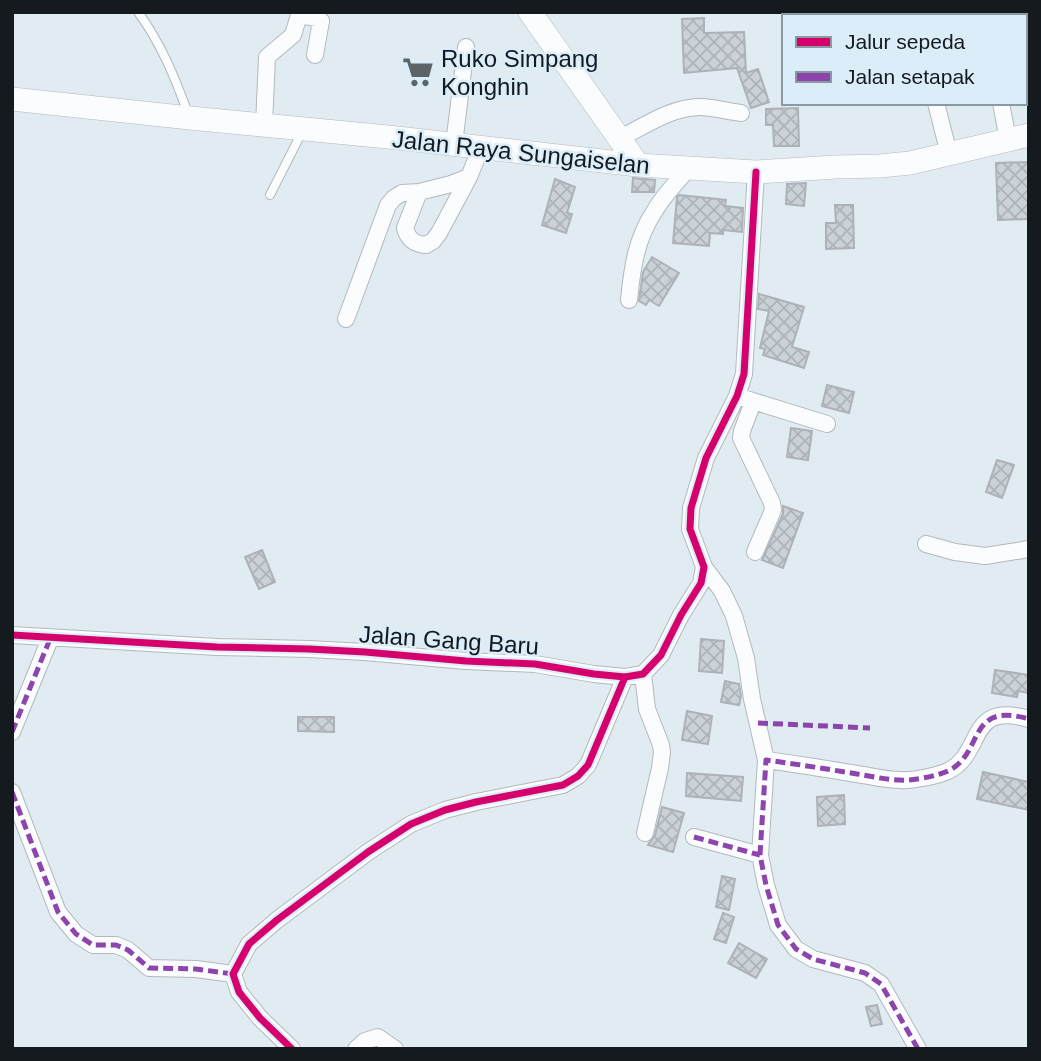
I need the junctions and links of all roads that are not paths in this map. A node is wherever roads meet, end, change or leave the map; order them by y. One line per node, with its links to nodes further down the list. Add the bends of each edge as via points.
1 (138, 12): 9 (lane, via 167,59)
2 (530, 12): 13 (main road)
3 (466, 47): 14 (street)
4 (315, 55): 10 (street, via 321,21 299,15 293,35 267,57)
5 (12, 99): 9 (main road, Jalan Raya Sungaiselan)
6 (936, 105): 16 (street)
7 (1002, 105): 12 (street)
8 (741, 113): 13 (street, via 687,109)
9 (190, 118): 10 (main road, Jalan Raya Sungaiselan)
10 (264, 125): 11 (main road, Jalan Raya Sungaiselan)
11 (304, 128): 14 (main road, Jalan Raya Sungaiselan); 22 (lane)
12 (1018, 137): 16 (main road, Jalan Raya Sungaiselan)
13 (619, 139): 17 (main road)
14 (454, 144): 15 (main road, Jalan Raya Sungaiselan)
15 (481, 147): 17 (main road, Jalan Raya Sungaiselan); 20 (street)
16 (948, 154): 19 (main road, Jalan Raya Sungaiselan, via 880,166)
17 (638, 165): 18 (main road, Jalan Raya Sungaiselan)
18 (688, 169): 19 (main road, Jalan Raya Sungaiselan); 23 (street, via 644,230 635,253)
19 (756, 172): 25 (street)
20 (469, 177): 21 (street); 21 (street, via 439,233 426,246 411,240 405,228)
21 (419, 192): 24 (street, via 402,193 388,205)
22 (270, 195)
23 (629, 300)
24 (346, 319)
25 (745, 399): 26 (street); 29 (street, via 741,438 773,510); 30 (street, via 706,458 691,508 690,529)
26 (827, 424)
27 (926, 544): 28 (street, via 985,556)
28 (1029, 549)
29 (755, 552)
30 (704, 566): 33 (street, via 701,583 661,655); 37 (street, via 734,617)
31 (12, 635): 32 (street, Jalan Gang Baru)
32 (50, 639): 34 (street, Jalan Gang Baru, via 365,652 535,664); 36 (street)
33 (643, 674): 34 (street, Jalan Gang Baru); 39 (street, via 647,709 662,752)
34 (625, 677): 42 (street, via 578,776 563,785 476,802 411,824 276,920 249,944)
35 (1029, 719): 37 (street, via 1002,715 988,719 964,757 948,771 901,781)
36 (12, 732)
37 (766, 760): 41 (street)
38 (12, 792): 42 (street, via 58,912 76,934 93,945 128,950 149,968)
39 (645, 833)
40 (694, 837): 41 (street)
41 (760, 855): 46 (street, via 778,925 796,949 813,959 865,973 881,984)
42 (233, 974): 43 (street, via 239,992)
43 (292, 1049)
44 (356, 1049): 45 (street, via 379,1037)
45 (396, 1049)
46 (918, 1049)

